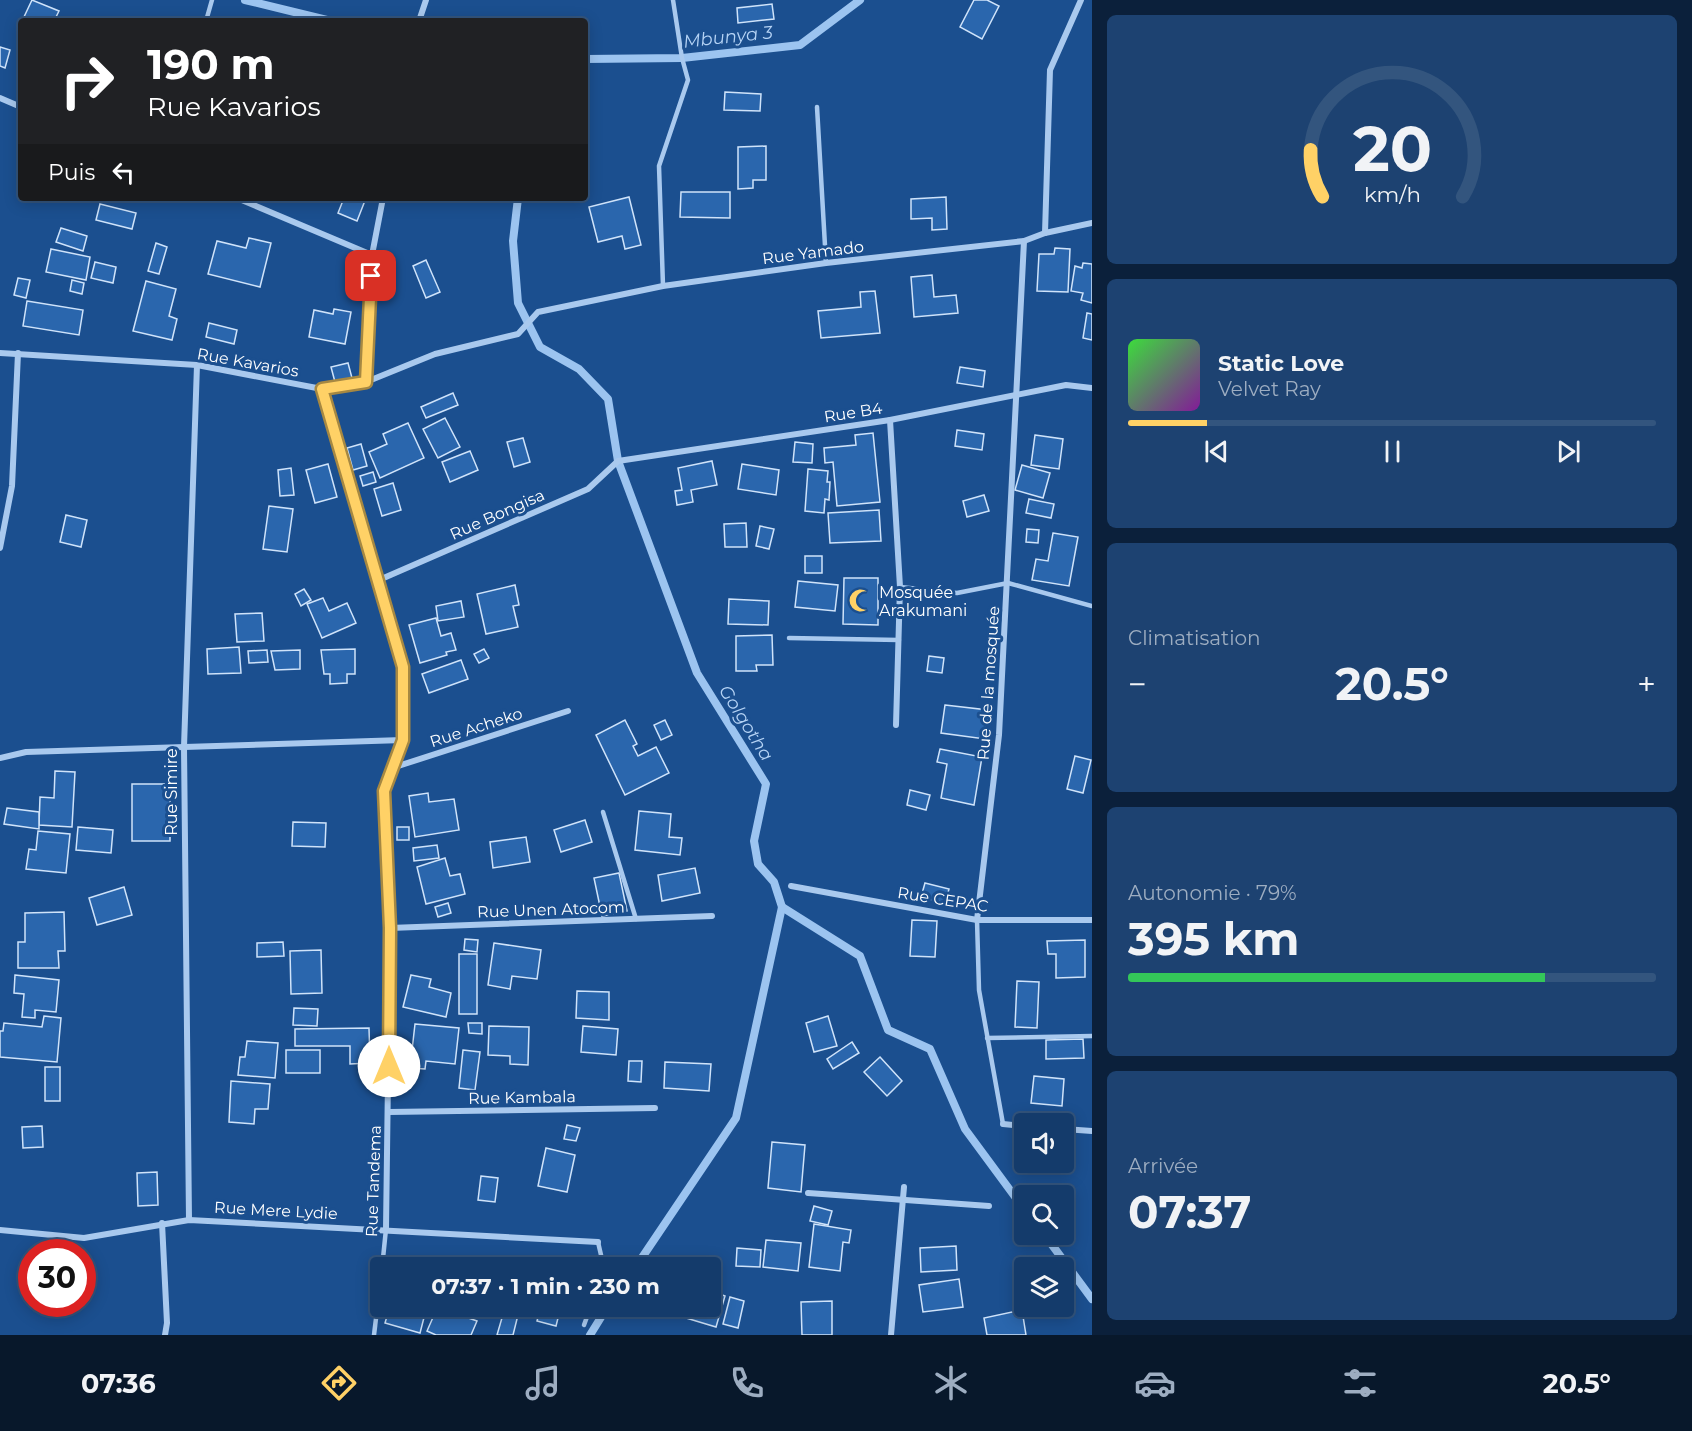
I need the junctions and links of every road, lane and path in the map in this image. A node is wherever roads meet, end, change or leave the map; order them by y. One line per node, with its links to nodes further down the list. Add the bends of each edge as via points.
1 (212, 0): 5 (lane)
2 (426, 0): 6 (street)
3 (673, 0): 17 (lane, via 688,80 659,166)
4 (1081, 0): 13 (street, via 1050,70)
5 (207, 18)
6 (421, 18)
7 (0, 98): 8 (street)
8 (18, 106)
9 (817, 107): 16 (lane)
10 (244, 201): 15 (street)
11 (382, 201): 15 (street)
12 (1092, 224): 13 (street, Rue Yamado)
13 (1045, 233): 14 (street, Rue Yamado)
14 (1024, 241): 16 (street, Rue Yamado); 25 (street, Rue de la mosquée)
15 (372, 255): 22 (street)
16 (826, 263): 17 (street, Rue Yamado)
17 (663, 286): 18 (street, Rue Yamado, via 538,312)
18 (518, 334): 22 (street, Rue Kavarios, via 435,354)
19 (0, 353): 20 (street, Rue Kavarios)
20 (18, 353): 21 (street, Rue Kavarios); 28 (street, via 12,486)
21 (197, 365): 24 (street, Rue Kavarios); 38 (street, Rue Simire)
22 (366, 382): 24 (street, Rue Kavarios)
23 (1092, 388): 25 (street, Rue B4, via 1066,385)
24 (322, 389): 29 (street, Rue Tandema)
25 (1016, 395): 26 (street, Rue B4); 30 (street, Rue de la mosquée)
26 (890, 420): 27 (street, Rue B4); 31 (street)
27 (618, 461): 29 (street, Rue Bongisa, via 588,489)
28 (0, 548)
29 (379, 580): 37 (street, Rue Tandema, via 403,667)
30 (1008, 583): 31 (lane, via 957,593); 32 (lane); 45 (street, Rue de la mosquée, via 999,735)
31 (900, 587): 34 (street)
32 (1092, 606)
33 (789, 638): 34 (lane)
34 (899, 640): 36 (street)
35 (568, 711): 40 (street, Rue Acheko)
36 (896, 725)
37 (403, 740): 38 (street); 40 (street, Rue Tandema)
38 (184, 747): 39 (street, via 26,752); 60 (street, Rue Simire)
39 (0, 758)
40 (392, 768): 47 (street, Rue Tandema, via 384,791)
41 (603, 812): 44 (lane)
42 (791, 886): 45 (street, Rue CEPAC)
43 (712, 916): 44 (street, Rue Unen Atocom)
44 (636, 919): 47 (street, Rue Unen Atocom)
45 (977, 920): 46 (street, Rue CEPAC); 49 (lane, Rue de la mosquée, via 979,990)
46 (1092, 920)
47 (390, 928): 51 (street, Rue Tandema)
48 (1092, 1036): 49 (lane)
49 (987, 1038): 52 (lane, Rue de la mosquée)
50 (655, 1108): 51 (street, Rue Kambala)
51 (389, 1112): 62 (street, Rue Tandema)
52 (1003, 1124): 53 (street)
53 (1014, 1125)
54 (1074, 1130): 55 (street)
55 (1092, 1131)
56 (904, 1187): 58 (street)
57 (808, 1193): 58 (street)
58 (903, 1201): 59 (street); 72 (street)
59 (989, 1206)
60 (189, 1220): 61 (street, Rue Mere Lydie); 62 (street, Rue Mere Lydie)
61 (162, 1223): 63 (street, Rue Mere Lydie, via 84,1238); 70 (street)
62 (386, 1229): 64 (street, Rue Mere Lydie); 65 (lane, Rue Tandema)
63 (0, 1230)
64 (598, 1242): 66 (lane, Rue Mere Lydie)
65 (383, 1257)
66 (601, 1257)
67 (376, 1317): 71 (lane)
68 (587, 1317): 69 (lane)
69 (584, 1324)
70 (165, 1335)
71 (374, 1335)
72 (891, 1335)

